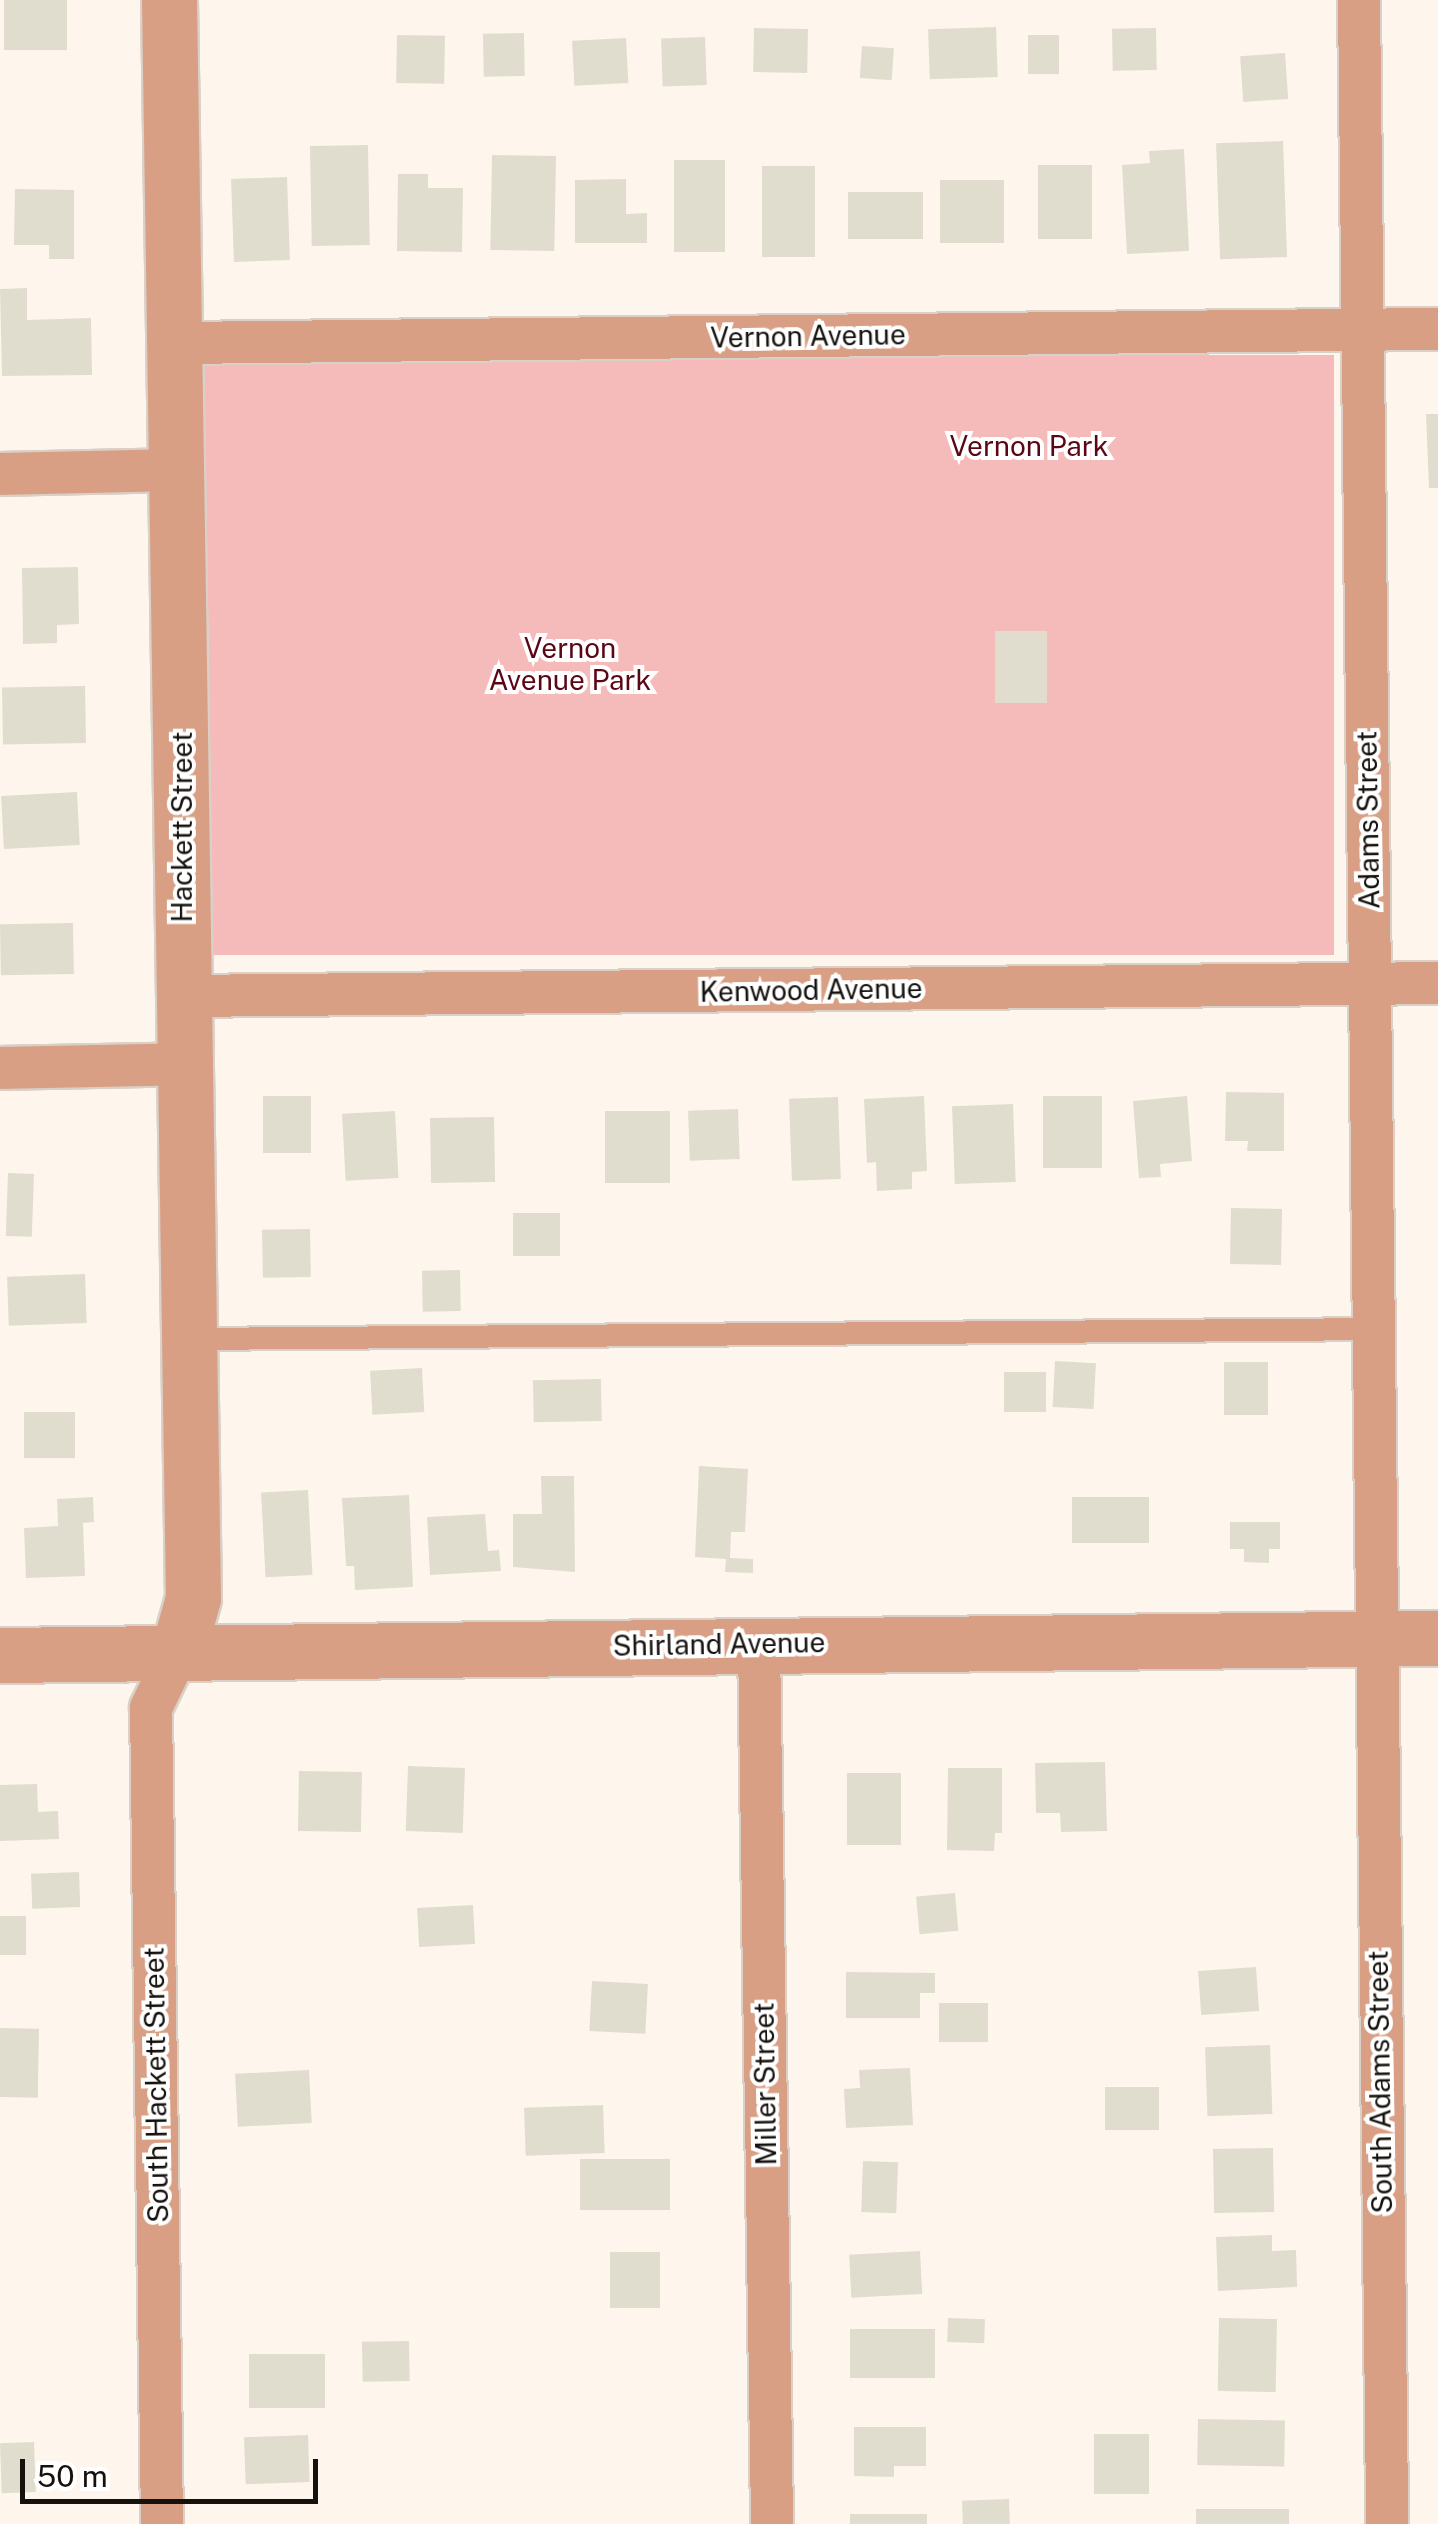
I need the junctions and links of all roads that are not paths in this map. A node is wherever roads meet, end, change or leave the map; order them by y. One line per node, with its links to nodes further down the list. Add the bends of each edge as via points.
1 (169, 0): 5 (street, Hackett Street)
2 (1359, 0): 4 (street, Adams Street)
3 (1438, 328): 4 (street, Vernon Avenue)
4 (1362, 330): 5 (street, Vernon Avenue); 9 (street, Adams Street)
5 (178, 343): 6 (street, Hackett Street)
6 (180, 470): 7 (street); 10 (street, Hackett Street)
7 (0, 474)
8 (1438, 983): 9 (street, Kenwood Avenue)
9 (1371, 984): 10 (street, Kenwood Avenue); 13 (street, Adams Street)
10 (183, 996): 11 (street, Hackett Street)
11 (187, 1064): 12 (street); 14 (street, Hackett Street)
12 (0, 1068)
13 (1376, 1329): 14 (lane); 16 (street, Adams Street)
14 (192, 1339): 18 (street, Hackett Street, via 193,1598)
15 (1438, 1638): 16 (street, Shirland Avenue)
16 (1373, 1639): 17 (street, Shirland Avenue); 22 (street, South Adams Street)
17 (759, 1643): 18 (street, Shirland Avenue); 21 (street, Miller Street)
18 (178, 1652): 19 (street, Shirland Avenue); 20 (street, South Hackett Street, via 151,1708)
19 (0, 1655)
20 (162, 2524)
21 (772, 2524)
22 (1387, 2524)

